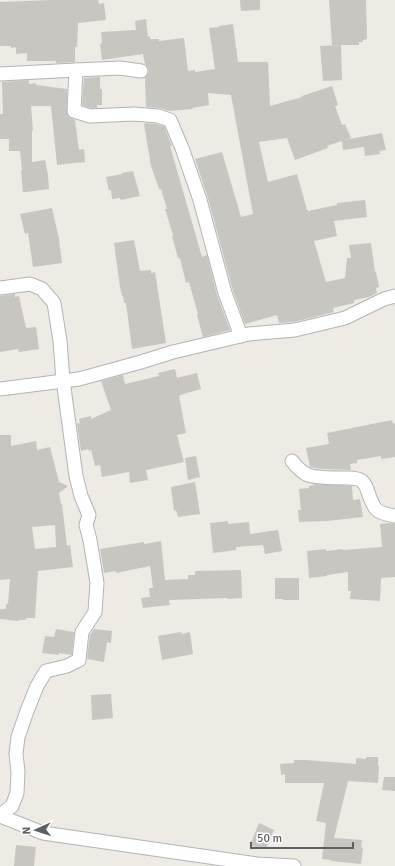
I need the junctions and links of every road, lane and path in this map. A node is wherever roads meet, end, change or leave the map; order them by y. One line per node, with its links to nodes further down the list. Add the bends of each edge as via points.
1 (76, 70): 2 (street, via 120,68); 3 (street); 6 (street, via 74,111 90,116 134,114 170,120 200,200 225,293)
2 (141, 71)
3 (0, 74)
4 (0, 288): 7 (street, via 30,284 42,289 54,303)
5 (395, 296): 6 (street, via 345,318 295,330)
6 (241, 336): 7 (street)
7 (63, 380): 8 (street); 11 (street, via 76,476 89,515 86,525 97,583 94,612 82,632 79,660 46,671 37,686 18,737 17,793 12,806)
8 (0, 389)
9 (292, 461): 10 (street, via 308,475 355,478 362,481 377,511)
10 (395, 516)
11 (0, 815): 12 (street, via 43,833 257,864)
12 (294, 866)

